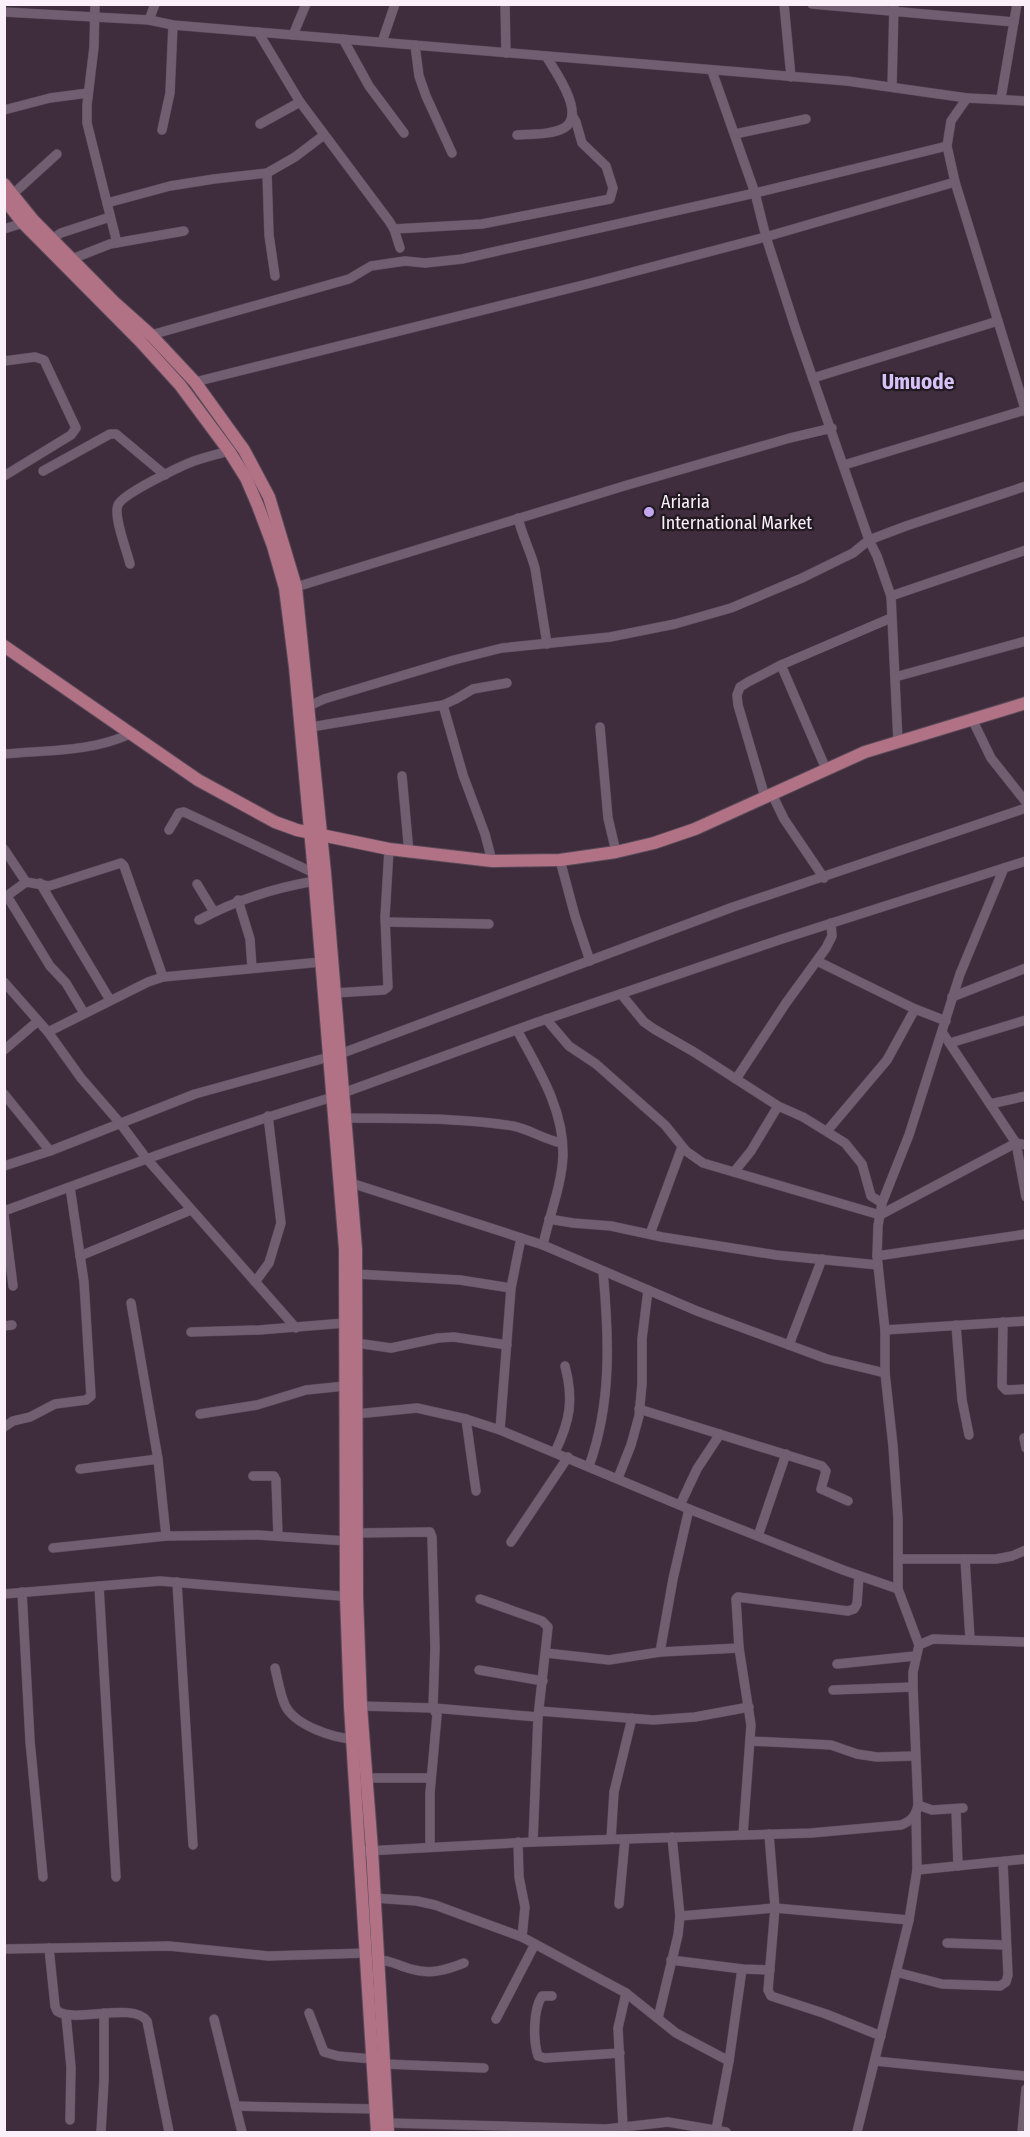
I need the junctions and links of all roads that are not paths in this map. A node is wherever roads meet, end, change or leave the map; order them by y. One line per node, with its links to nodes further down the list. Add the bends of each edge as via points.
1 (95, 4): 11 (street)
2 (155, 4): 12 (street)
3 (306, 4): 16 (street)
4 (395, 4): 18 (street)
5 (505, 4): 20 (street)
6 (784, 4): 23 (street)
7 (812, 4): 9 (street)
8 (1017, 4): 13 (street)
9 (894, 8): 13 (street); 24 (street)
10 (4, 12): 11 (street)
11 (94, 18): 12 (street); 25 (street)
12 (149, 20): 14 (street)
13 (1014, 22): 27 (street)
14 (172, 25): 15 (street); 34 (street, via 170,93)
15 (258, 32): 16 (street); 29 (street)
16 (293, 35): 17 (street)
17 (343, 39): 18 (street); 35 (street, via 369,86)
18 (382, 42): 19 (street)
19 (415, 45): 20 (street); 40 (street, via 419,76)
20 (506, 53): 21 (street)
21 (546, 56): 22 (street); 31 (street, via 568,96)
22 (712, 71): 23 (street); 36 (street)
23 (791, 77): 24 (street)
24 (892, 87): 26 (street)
25 (88, 93): 30 (street); 46 (street, via 90,142)
26 (967, 98): 27 (street); 39 (street, via 951,121)
27 (1001, 98): 28 (street)
28 (1026, 100)
29 (300, 102): 33 (street); 37 (street)
30 (4, 110)
31 (572, 115): 38 (street, via 565,128); 50 (street, via 582,143 606,166 613,188 610,199 482,224)
32 (806, 119): 36 (street)
33 (260, 124)
34 (162, 130)
35 (404, 133)
36 (735, 134): 45 (street)
37 (324, 135): 42 (street); 50 (street)
38 (517, 135)
39 (947, 146): 43 (street); 45 (street)
40 (452, 153)
41 (57, 154): 44 (street)
42 (267, 173): 46 (street, via 170,186); 57 (street)
43 (955, 182): 52 (street); 58 (street)
44 (7, 192): 48 (main road); 53 (main road)
45 (755, 193): 52 (street); 59 (street, via 462,259 371,266 349,279)
46 (107, 202): 47 (street)
47 (110, 217): 53 (street, via 61,233 55,237); 54 (street)
48 (23, 223): 49 (street); 65 (main road, via 180,385)
49 (4, 229)
50 (394, 229): 55 (street)
51 (184, 231): 54 (street)
52 (766, 237): 61 (street); 62 (street)
53 (56, 243): 56 (main road)
54 (117, 243): 56 (street)
55 (400, 248)
56 (72, 259): 59 (main road)
57 (274, 276)
58 (998, 321): 61 (street); 63 (street)
59 (151, 335): 62 (main road)
60 (4, 361): 69 (street, via 35,357 44,360 76,428 71,435)
61 (813, 378): 64 (street)
62 (195, 382): 75 (main road, via 244,450 269,497)
63 (1025, 411): 66 (street)
64 (832, 428): 66 (street); 71 (street)
65 (229, 450): 68 (street); 99 (main road, via 254,497 285,588)
66 (844, 465): 72 (street)
67 (43, 471): 68 (street, via 116,434)
68 (165, 475): 74 (street, via 118,505)
69 (4, 476)
70 (1026, 486): 72 (street)
71 (518, 518): 75 (street); 79 (street, via 535,568)
72 (869, 540): 76 (street); 79 (street, via 802,578 731,608 610,637)
73 (1026, 550): 76 (street)
74 (130, 564)
75 (296, 587): 86 (main road)
76 (891, 596): 77 (street)
77 (891, 618): 81 (street); 82 (street)
78 (1026, 640): 82 (street)
79 (547, 644): 86 (street, via 502,648 454,660)
80 (4, 646): 90 (main road)
81 (781, 665): 93 (street); 95 (street, via 740,687 737,695)
82 (895, 677): 91 (street)
83 (507, 683): 85 (street, via 472,689)
84 (1026, 703): 87 (main road)
85 (443, 705): 88 (street); 105 (street)
86 (309, 706): 88 (main road)
87 (972, 719): 91 (main road); 96 (street, via 991,758)
88 (312, 727): 99 (main road)
89 (600, 727): 103 (street, via 608,818)
90 (130, 734): 92 (street, via 92,747); 99 (main road, via 198,780 275,822)
91 (898, 742): 93 (main road)
92 (4, 754)
93 (826, 769): 95 (main road)
94 (402, 776): 102 (street)
95 (768, 795): 103 (main road, via 695,830); 109 (street)
96 (1026, 802)
97 (1026, 808): 109 (street)
98 (169, 830): 108 (street, via 179,813 184,812)
99 (316, 834): 101 (main road); 108 (main road); 127 (main road)
100 (4, 849): 110 (street)
101 (389, 849): 102 (main road); 117 (street)
102 (409, 852): 105 (main road)
103 (616, 852): 104 (main road)
104 (560, 860): 105 (main road); 120 (street)
105 (492, 861)
106 (1026, 861): 107 (street)
107 (1004, 868): 118 (street); 129 (street)
108 (315, 877): 114 (street); 122 (main road)
109 (824, 878): 120 (street)
110 (27, 882): 111 (street); 113 (street)
111 (40, 883): 125 (street, via 49,886 121,863); 130 (street)
112 (197, 884): 115 (street)
113 (5, 897): 132 (street)
114 (238, 900): 115 (street); 123 (street, via 250,939)
115 (213, 912): 116 (street)
116 (199, 920)
117 (386, 922): 119 (street); 127 (street, via 386,989)
118 (831, 923): 121 (street, via 830,940); 128 (street)
119 (489, 924)
120 (590, 961): 142 (street)
121 (817, 961): 131 (street); 143 (street)
122 (321, 963): 123 (street); 142 (main road)
123 (252, 968): 125 (street)
124 (1026, 968): 129 (street)
125 (163, 977): 130 (street)
126 (4, 982): 135 (street)
127 (334, 993): 142 (main road)
128 (621, 994): 133 (street); 143 (street, via 644,1022)
129 (952, 997): 136 (street)
130 (110, 1000): 132 (street)
131 (915, 1009): 136 (street); 152 (street, via 887,1060)
132 (84, 1013): 138 (street)
133 (546, 1019): 137 (street); 155 (street, via 569,1046 596,1064 665,1125)
134 (1026, 1020): 140 (street)
135 (38, 1021): 138 (street); 141 (street)
136 (946, 1021): 139 (street)
137 (517, 1029): 145 (street); 153 (street, via 553,1100)
138 (48, 1032): 151 (street)
139 (942, 1032): 140 (street); 163 (street)
140 (950, 1043): 147 (street)
141 (4, 1050)
142 (335, 1055): 145 (main road); 151 (street, via 195,1094)
143 (736, 1078): 148 (street)
144 (4, 1094): 156 (street)
145 (338, 1094): 149 (street); 150 (main road); 184 (main road)
146 (1026, 1096): 147 (street)
147 (990, 1104): 154 (street)
148 (778, 1106): 152 (street); 159 (street)
149 (268, 1116): 157 (street); 177 (street, via 281,1223 268,1263)
150 (346, 1118): 153 (street, via 515,1126); 160 (main road)
151 (120, 1123): 156 (street); 157 (street)
152 (827, 1131): 163 (street, via 852,1149 862,1164 871,1196)
153 (562, 1143): 167 (street, via 563,1155)
154 (1021, 1144): 162 (street); 166 (street)
155 (682, 1146): 159 (street, via 703,1163); 168 (street)
156 (50, 1151): 158 (street)
157 (146, 1158): 161 (street); 164 (street)
158 (4, 1166)
159 (734, 1172): 166 (street)
160 (351, 1183): 170 (street); 176 (main road)
161 (70, 1187): 165 (street); 172 (street)
162 (1026, 1197)
163 (882, 1203): 166 (street)
164 (191, 1210): 172 (street); 177 (street)
165 (4, 1213): 178 (street)
166 (880, 1215): 174 (street)
167 (549, 1219): 168 (street); 171 (street)
168 (650, 1234): 173 (street)
169 (1026, 1234): 174 (street)
170 (520, 1238): 171 (street); 179 (street)
171 (543, 1245): 175 (street)
172 (80, 1256): 200 (street, via 91,1396 55,1404)
173 (822, 1259): 174 (street); 191 (street)
174 (878, 1260): 187 (street)
175 (603, 1271): 180 (street); 210 (street, via 608,1367 603,1420)
176 (356, 1274): 179 (street, via 460,1280); 189 (main road)
177 (255, 1282): 186 (street)
178 (13, 1286)
179 (511, 1288): 190 (street)
180 (648, 1290): 191 (street); 196 (street)
181 (131, 1303): 209 (street)
182 (1026, 1320): 183 (street)
183 (1003, 1322): 185 (street); 195 (street, via 1002,1386 1006,1390)
184 (345, 1323): 186 (street); 194 (main road)
185 (956, 1325): 187 (street); 203 (street)
186 (296, 1328): 188 (street)
187 (885, 1330): 193 (street)
188 (191, 1332)
189 (356, 1342): 190 (street, via 391,1348 454,1338); 198 (main road)
190 (507, 1345): 201 (street)
191 (789, 1345): 193 (street)
192 (565, 1366): 206 (street, via 569,1413)
193 (885, 1373): 225 (street)
194 (345, 1386): 197 (street, via 306,1390 257,1405); 221 (main road)
195 (1026, 1389)
196 (639, 1409): 202 (street); 213 (street)
197 (200, 1414)
198 (356, 1414): 199 (street, via 417,1408); 217 (main road)
199 (466, 1419): 201 (street); 214 (street)
200 (4, 1427)
201 (500, 1430): 206 (street)
202 (720, 1434): 207 (street); 216 (street, via 697,1469)
203 (969, 1435)
204 (1024, 1438): 205 (street)
205 (1026, 1448)
206 (555, 1452): 208 (street)
207 (786, 1454): 215 (street, via 824,1467 821,1490); 220 (street)
208 (568, 1457): 210 (street); 222 (street)
209 (158, 1459): 211 (street); 218 (street)
210 (589, 1466): 213 (street)
211 (80, 1469)
212 (254, 1476): 219 (street, via 274,1476 276,1480)
213 (618, 1478): 216 (street)
214 (476, 1491)
215 (848, 1501)
216 (685, 1507): 220 (street); 239 (street)
217 (358, 1533): 233 (main road); 250 (street, via 430,1532 435,1648)
218 (166, 1536): 219 (street); 223 (street)
219 (278, 1536): 221 (street)
220 (758, 1536): 227 (street)
221 (347, 1541): 233 (main road)
222 (511, 1542)
223 (53, 1548)
224 (1026, 1550): 226 (street, via 996,1559)
225 (898, 1559): 226 (street); 230 (street)
226 (965, 1559): 235 (street)
227 (859, 1576): 230 (street); 238 (street, via 857,1604 848,1611 738,1597 735,1609)
228 (177, 1582): 229 (street); 233 (street); 266 (street)
229 (99, 1586): 231 (street); 273 (street)
230 (898, 1589): 237 (street)
231 (22, 1593): 232 (street); 274 (street)
232 (4, 1594)
233 (352, 1597): 248 (main road); 253 (main road)
234 (480, 1599): 240 (street, via 546,1624)
235 (970, 1639): 236 (street); 237 (street, via 933,1639)
236 (1026, 1642)
237 (919, 1645): 241 (street)
238 (739, 1648): 239 (street); 249 (street)
239 (660, 1652): 240 (street, via 609,1660)
240 (546, 1653): 245 (street)
241 (915, 1656): 242 (street); 246 (street)
242 (837, 1664)
243 (275, 1668): 253 (street, via 288,1710 328,1735)
244 (479, 1670): 245 (street)
245 (543, 1681): 251 (street)
246 (913, 1687): 247 (street); 255 (street)
247 (833, 1690)
248 (361, 1706): 250 (street); 256 (main road)
249 (748, 1707): 252 (street, via 676,1719); 254 (street)
250 (433, 1708): 251 (street); 257 (street, via 437,1722)
251 (538, 1714): 252 (street); 265 (street)
252 (632, 1718): 262 (street, via 614,1792)
253 (353, 1739): 268 (main road)
254 (750, 1741): 255 (street, via 831,1745 871,1756); 260 (street)
255 (915, 1756): 258 (street)
256 (366, 1778): 257 (street); 268 (main road)
257 (431, 1778): 267 (street)
258 (917, 1808): 259 (street, via 910,1821 901,1825); 271 (street, via 960,1808); 272 (street)
259 (769, 1834): 260 (street); 277 (street)
260 (743, 1835): 261 (street)
261 (672, 1838): 263 (street); 278 (street)
262 (611, 1839): 263 (street); 265 (street)
263 (625, 1839): 276 (street)
264 (518, 1842): 265 (street); 267 (street); 280 (street, via 525,1907)
265 (533, 1842)
266 (193, 1845)
267 (430, 1847): 268 (street)
268 (366, 1851): 275 (main road); 286 (main road)
269 (1026, 1859): 270 (street)
270 (1003, 1862): 271 (street); 283 (street)
271 (958, 1866): 272 (street)
272 (917, 1870): 279 (street)
273 (116, 1876)
274 (43, 1877)
275 (374, 1898): 280 (street, via 435,1905); 287 (main road)
276 (619, 1904)
277 (775, 1908): 278 (street); 279 (street); 291 (street)
278 (680, 1916): 288 (street)
279 (909, 1920): 292 (street)
280 (522, 1937): 282 (street)
281 (947, 1943): 283 (street)
282 (535, 1944): 293 (street); 300 (street)
283 (1006, 1945): 292 (street, via 1007,1979 1000,1986 942,1984)
284 (49, 1948): 285 (street); 286 (street, via 169,1946 262,1956); 297 (street, via 55,2006)
285 (4, 1949)
286 (367, 1953): 303 (main road)
287 (378, 1960): 289 (street, via 434,1972); 303 (main road)
288 (672, 1960): 290 (street); 298 (street)
289 (464, 1964)
290 (742, 1969): 291 (street); 304 (street)
291 (770, 1970): 301 (street, via 771,1996)
292 (896, 1972): 301 (street)
293 (626, 1993): 298 (street); 302 (street, via 618,2028)
294 (552, 1996): 302 (street, via 542,1996 539,2003 538,2056)
295 (104, 2013): 297 (street); 316 (street); 317 (street, via 137,2014 147,2021)
296 (309, 2013): 303 (street, via 324,2052)
297 (66, 2015): 311 (street, via 71,2053)
298 (658, 2018): 304 (street, via 676,2033)
299 (214, 2019): 309 (street)
300 (496, 2019)
301 (881, 2036): 305 (street)
302 (620, 2053): 312 (street)
303 (379, 2061): 306 (street); 310 (main road); 313 (main road)
304 (729, 2061): 315 (street)
305 (875, 2061): 307 (street); 320 (street)
306 (484, 2068)
307 (1026, 2076)
308 (1026, 2089): 321 (street)
309 (236, 2106): 310 (street); 318 (street)
310 (376, 2109): 319 (main road)
311 (70, 2120)
312 (623, 2126): 314 (street); 315 (street, via 668,2122)
313 (388, 2128): 314 (street)
314 (457, 2128)
315 (721, 2132)
316 (101, 2133)
317 (169, 2133)
318 (242, 2133)
319 (377, 2133)
320 (857, 2133)
321 (1022, 2133)

